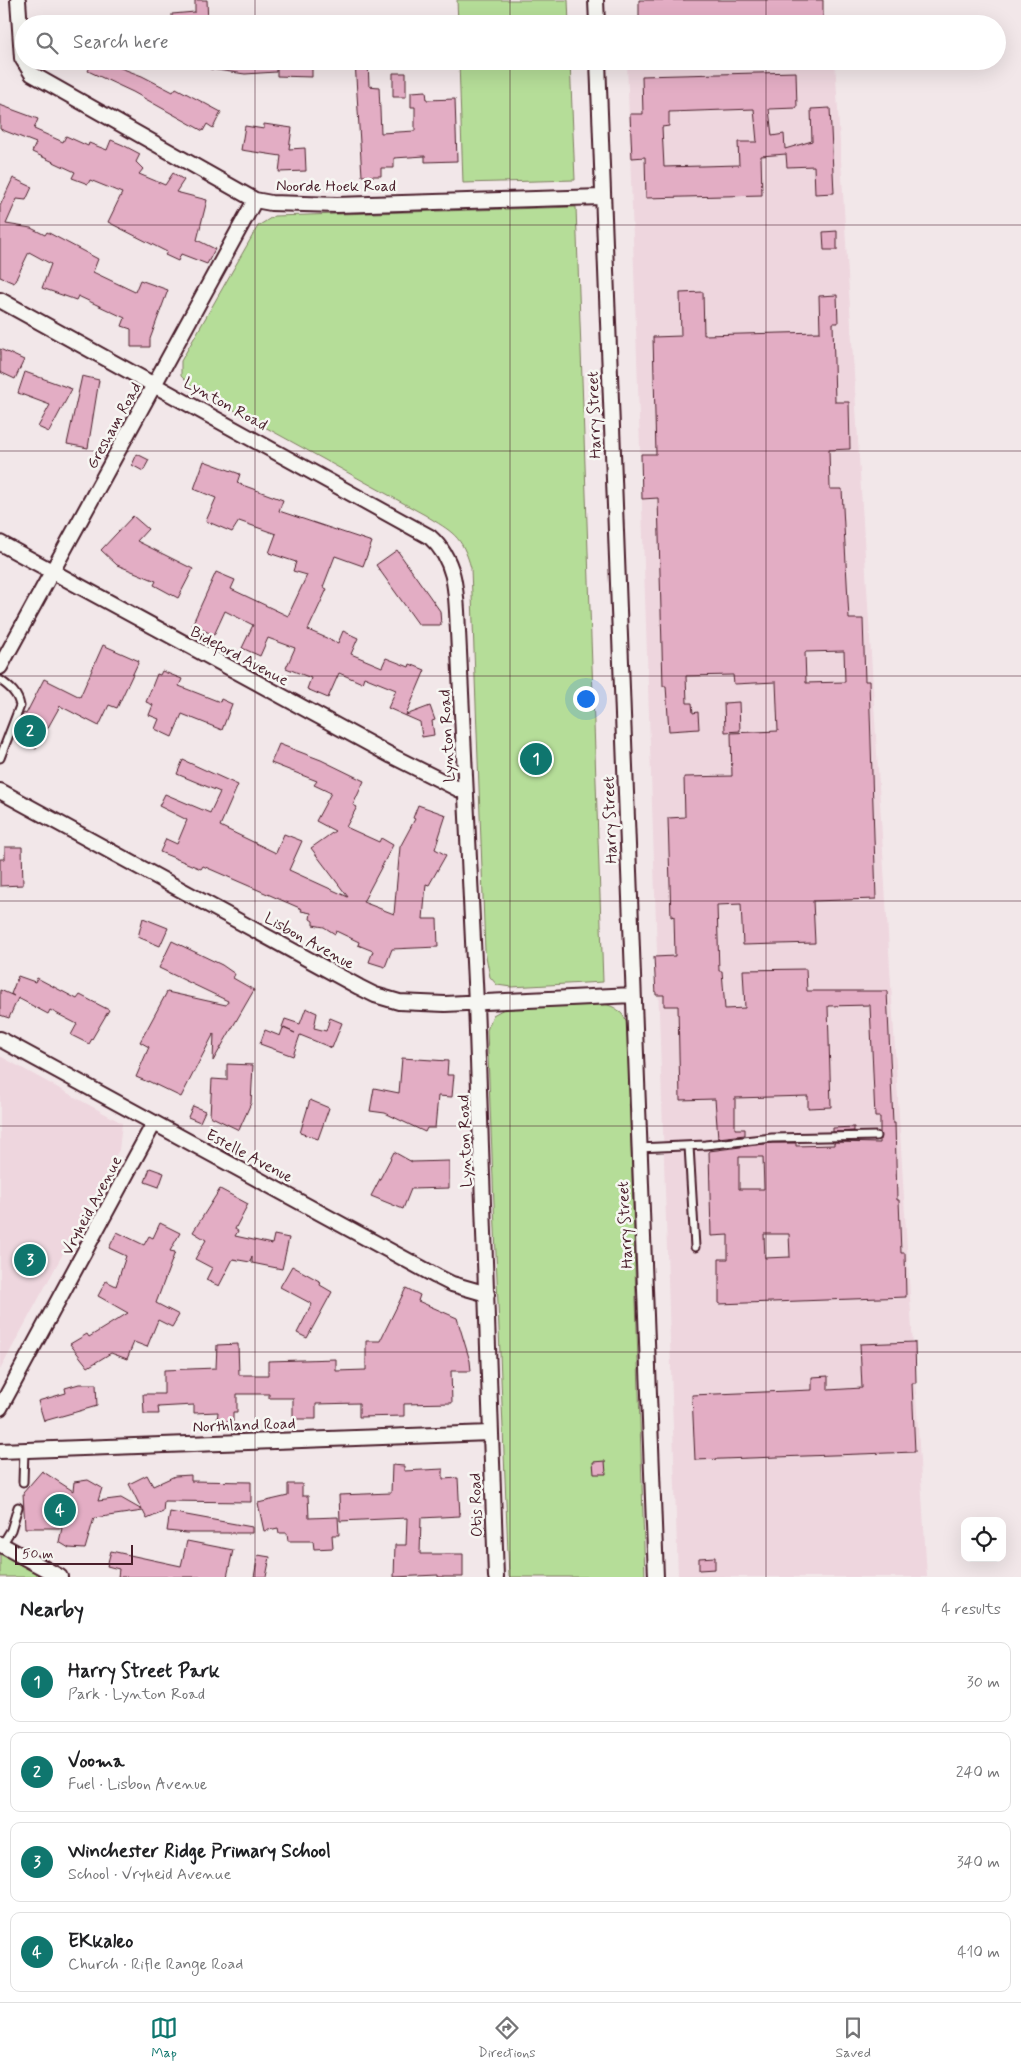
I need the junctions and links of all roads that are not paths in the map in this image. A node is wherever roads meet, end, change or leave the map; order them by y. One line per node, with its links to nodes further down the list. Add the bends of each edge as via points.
1 (18, 0): 3 (street, Noorde Hoek Road)
2 (596, 0): 4 (street)
3 (19, 15)
4 (597, 15)
5 (30, 70): 8 (street, Noorde Hoek Road)
6 (598, 70): 7 (street, Harry Street)
7 (602, 197): 8 (street, Noorde Hoek Road, via 337,205); 18 (street, Harry Street)
8 (255, 200): 10 (street, Gresham Road)
9 (0, 300): 10 (street, Lynton Road)
10 (156, 384): 12 (street, Gresham Road); 17 (street, Lynton Road, via 430,537 442,548 450,562 455,590)
11 (0, 543): 12 (street, Bideford Avenue)
12 (52, 572): 13 (street, Gresham Road); 17 (street, Bideford Avenue)
13 (0, 667)
14 (0, 680): 15 (lane, via 10,687 20,706)
15 (0, 758)
16 (0, 791): 19 (street, Lisbon Avenue, via 375,995 399,1002)
17 (466, 793): 19 (street, Lynton Road)
18 (634, 995): 19 (street, Lisbon Avenue); 24 (street, Harry Street)
19 (476, 1003): 26 (street, Lynton Road)
20 (0, 1039): 21 (street, Estelle Avenue)
21 (154, 1123): 26 (street, Estelle Avenue, via 436,1276); 27 (street, Vryheid Avenue)
22 (876, 1136): 23 (lane, via 772,1138)
23 (689, 1146): 24 (lane); 25 (lane)
24 (638, 1148): 36 (street, Harry Street)
25 (695, 1247)
26 (487, 1294): 28 (street, Lynton Road)
27 (0, 1408)
28 (490, 1433): 29 (street, Northland Road); 35 (street, Otis Road)
29 (24, 1450): 30 (street, Northland Road); 31 (lane)
30 (0, 1451)
31 (23, 1482)
32 (18, 1507): 33 (lane, via 11,1530)
33 (1, 1545): 34 (street)
34 (60, 1577)
35 (496, 1577)
36 (656, 1577)

